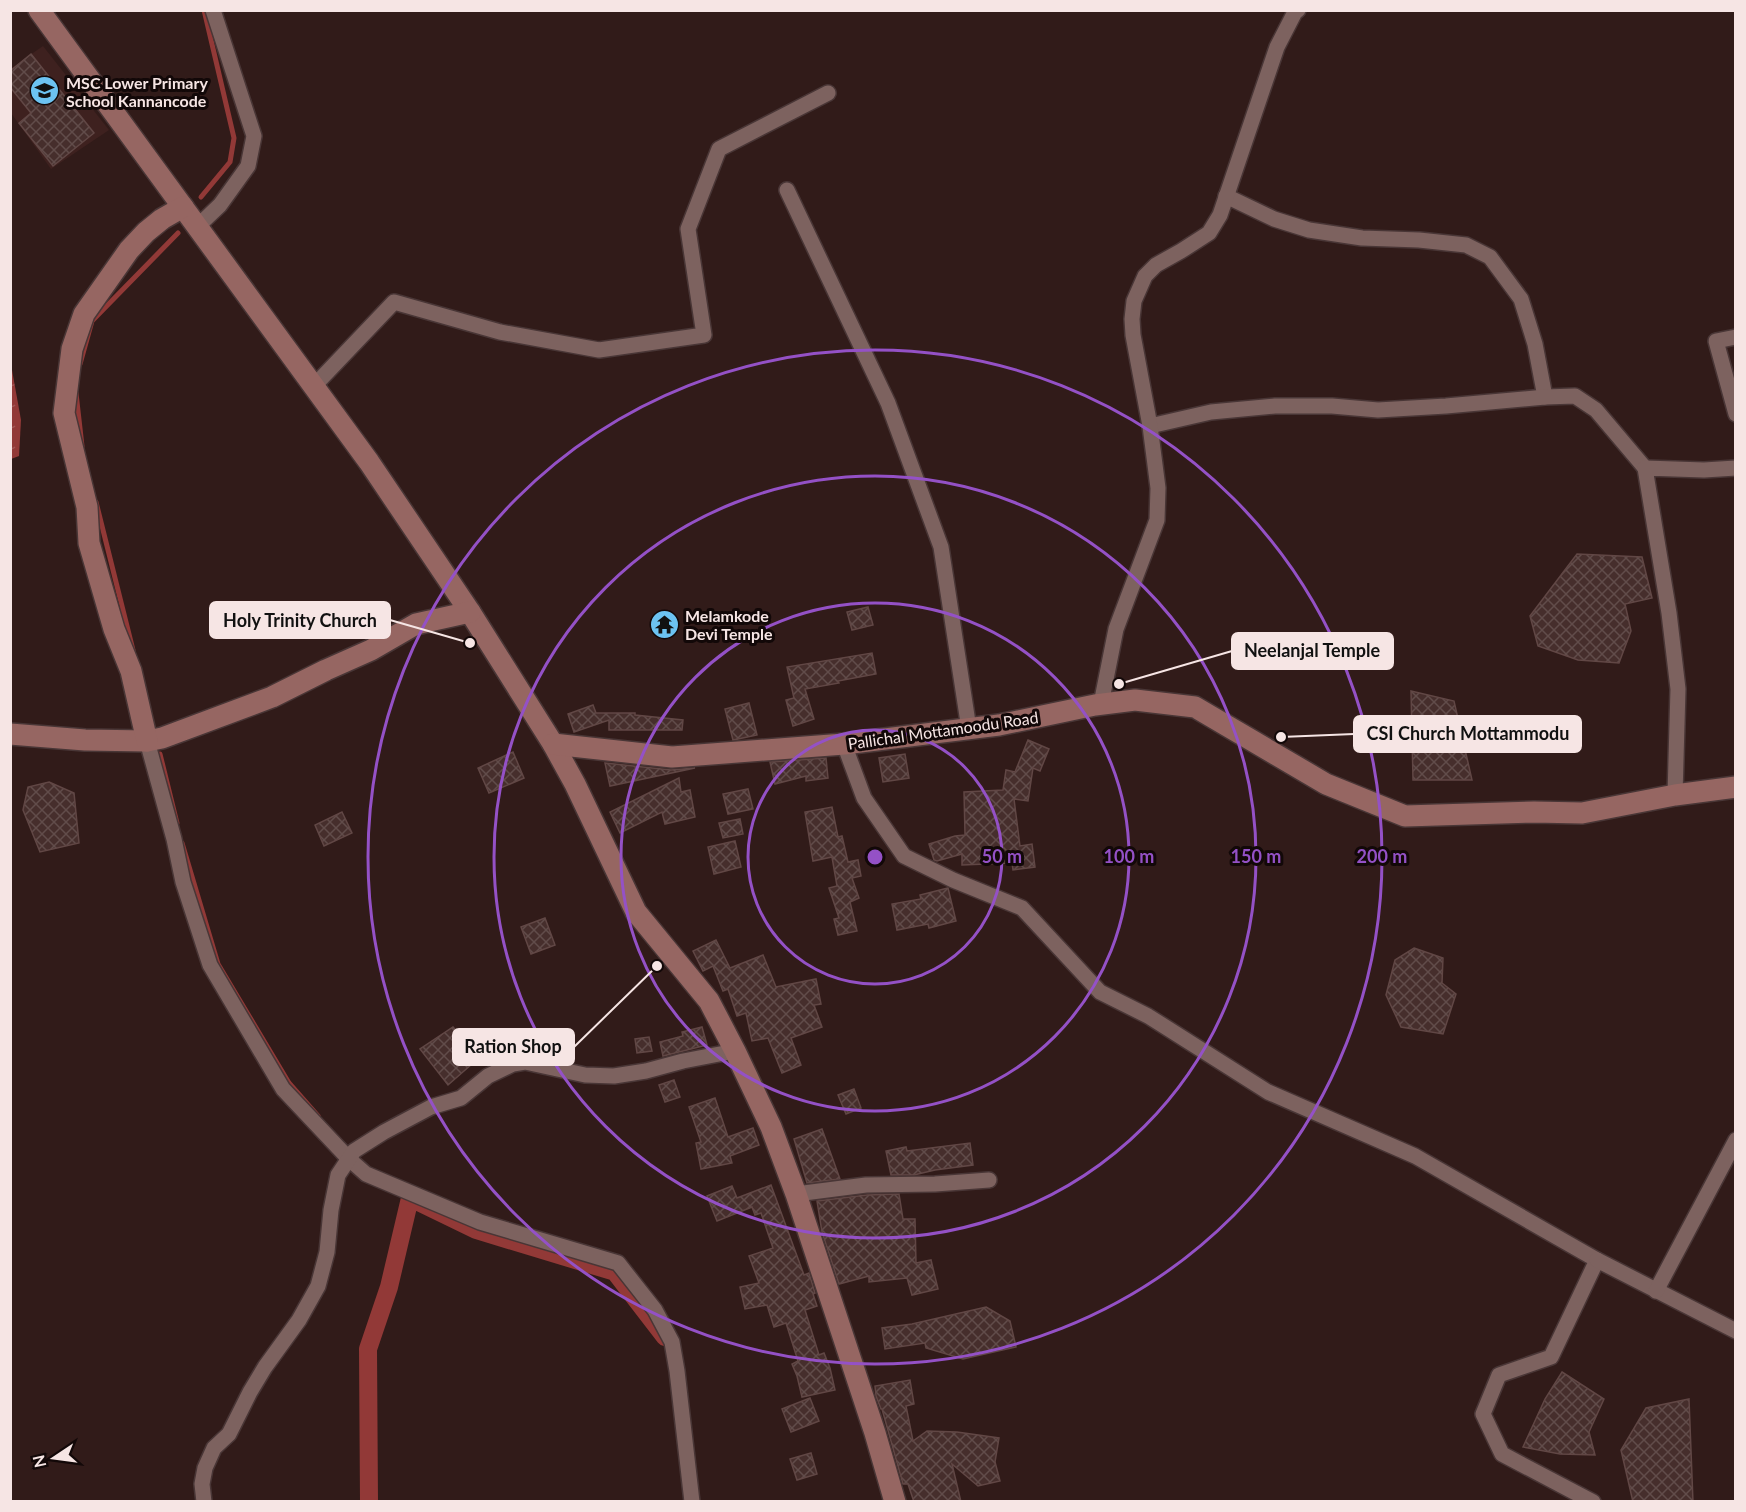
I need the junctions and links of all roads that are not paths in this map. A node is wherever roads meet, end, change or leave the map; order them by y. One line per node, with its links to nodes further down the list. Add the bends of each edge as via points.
1 (39, 10): 7 (street)
2 (213, 10): 8 (street, via 254,136 248,166 220,205)
3 (1298, 10): 6 (street, via 1277,46)
4 (828, 93): 10 (street, via 719,149 688,230 704,335 599,350 500,332 394,302)
5 (788, 190): 18 (street, via 888,403 941,547)
6 (1226, 196): 11 (street, via 1274,219 1309,230 1466,245 1490,257 1521,299); 13 (street, via 1209,232 1156,265 1145,276 1134,301 1133,336)
7 (183, 207): 8 (street); 20 (street, via 162,219 129,250 84,314 72,349 64,413 87,507 89,543 130,671)
8 (198, 227): 10 (street)
9 (1736, 337): 12 (street, via 1716,341)
10 (314, 386): 16 (street)
11 (1545, 397): 13 (street, via 1378,410 1275,406 1211,412); 14 (street, via 1575,396 1596,410)
12 (1736, 414)
13 (1150, 426): 17 (street, via 1158,488 1157,520 1116,629)
14 (1645, 468): 15 (street); 24 (street, via 1670,613 1678,689)
15 (1736, 468)
16 (470, 612): 20 (street, via 416,624 272,697); 21 (street)
17 (1101, 704): 18 (street, Pallichal Mottamoodu Road); 24 (street, Pallichal Mottamoodu Road, via 1135,700 1195,707 1326,784 1405,816 1582,813)
18 (969, 729): 22 (street, Pallichal Mottamoodu Road)
19 (10, 734): 20 (street)
20 (147, 741): 27 (street, via 183,882 210,965 283,1089)
21 (553, 744): 22 (street, Pallichal Mottamoodu Road, via 672,757); 25 (street, via 636,912 709,1001)
22 (844, 744): 30 (street, via 864,798 904,856 1022,908 1100,992 1148,1016 1268,1092 1415,1156)
23 (1736, 787): 24 (street, Pallichal Mottamoodu Road)
24 (1675, 795)
25 (735, 1051): 27 (street, via 614,1076 585,1075 525,1062 513,1064 488,1076 461,1098 430,1107 384,1132 354,1151); 29 (street, via 771,1127)
26 (1736, 1140): 31 (street)
27 (349, 1159): 33 (street, via 338,1174 318,1286 250,1392 228,1434 214,1448 205,1467); 34 (street, via 366,1174 480,1222 618,1263 655,1310 672,1342)
28 (989, 1180): 29 (street, via 866,1185)
29 (796, 1194): 35 (street)
30 (1597, 1260): 31 (street); 36 (street, via 1551,1357 1499,1375 1483,1414 1502,1454)
31 (1656, 1291): 32 (street)
32 (1736, 1331)
33 (204, 1502)
34 (692, 1502)
35 (895, 1502)
36 (1593, 1502)

